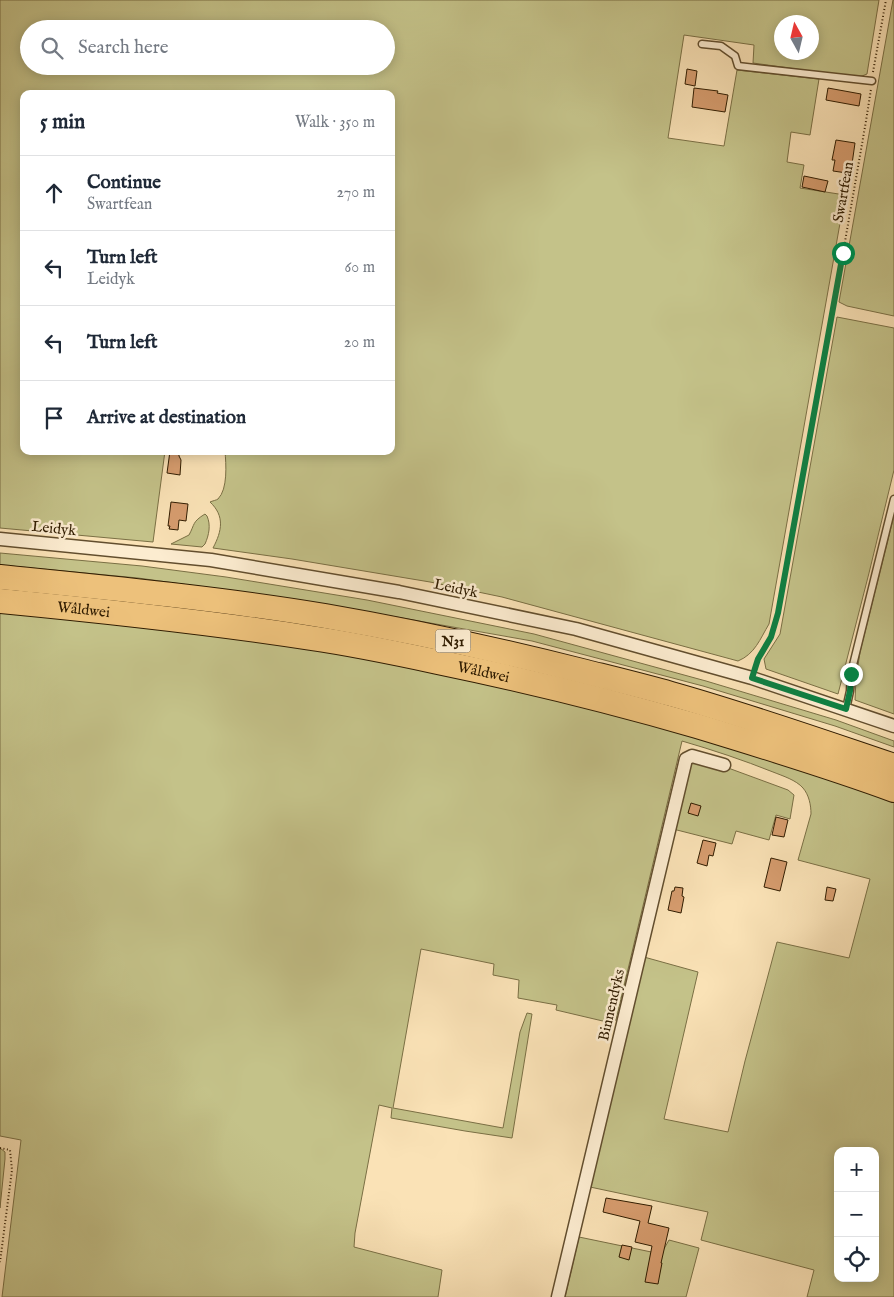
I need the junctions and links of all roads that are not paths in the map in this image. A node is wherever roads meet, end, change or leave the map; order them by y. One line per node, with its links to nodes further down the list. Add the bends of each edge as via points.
1 (702, 44): 2 (lane, via 721,46 735,56 738,66)
2 (872, 82)
3 (894, 499): 7 (lane, via 851,674)
4 (0, 539): 7 (street, Leidyk, via 211,560 398,592 576,629 752,678)
5 (0, 578): 10 (highway, Wâldwei / N31, via 227,602 431,636 670,693)
6 (0, 601): 11 (highway, Wâldwei / N31, via 195,621 313,638 515,678 592,696 731,736)
7 (846, 709): 8 (street, Leidyk)
8 (894, 726)
9 (724, 764): 12 (street, Binnendyks, via 692,756 686,759)
10 (894, 766)
11 (894, 790)
12 (558, 1297)

